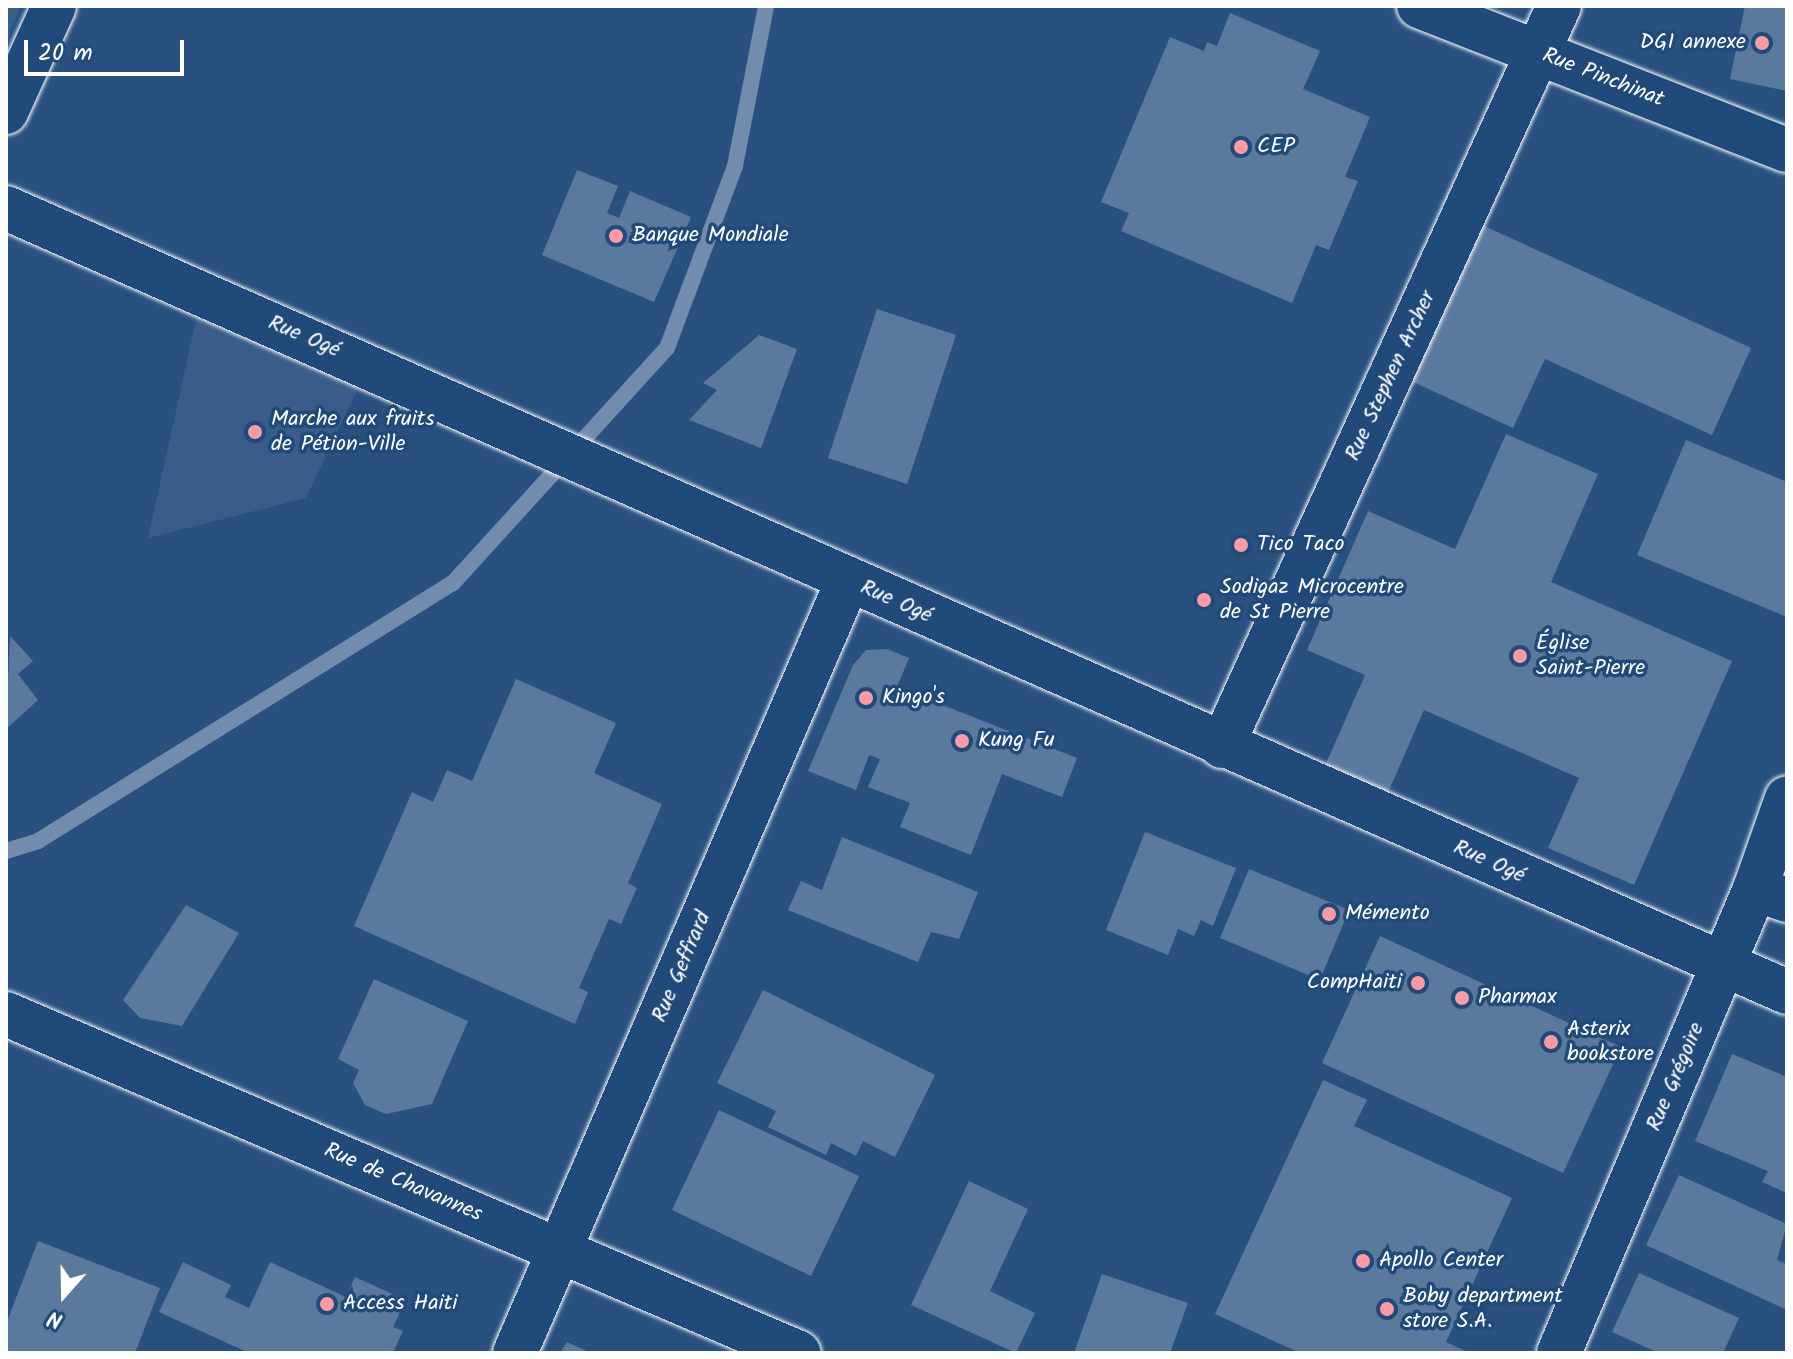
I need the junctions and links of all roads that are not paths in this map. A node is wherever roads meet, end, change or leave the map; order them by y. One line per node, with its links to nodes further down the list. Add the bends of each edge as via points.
1 (54, 6): 5 (street)
2 (1419, 6): 4 (street, Rue Pinchinat)
3 (1559, 6): 4 (street, Rue Stephen Archer)
4 (1539, 53): 6 (street, Rue Pinchinat); 9 (street, Rue Stephen Archer)
5 (6, 112)
6 (1787, 150)
7 (6, 208): 8 (street, Rue Ogé, via 647,485)
8 (848, 580): 9 (street, Rue Ogé); 15 (street, Rue Geffrard)
9 (1222, 746): 12 (street, Rue Ogé)
10 (1787, 798): 11 (street, Rue Grégoire)
11 (1771, 894): 12 (street, Rue Grégoire)
12 (1724, 965): 13 (street, Rue Ogé); 18 (street, Rue Grégoire)
13 (1787, 992)
14 (6, 1014): 15 (street, Rue de Chavannes)
15 (560, 1250): 16 (street, Rue Geffrard); 17 (street, Rue de Chavannes)
16 (515, 1353)
17 (799, 1353)
18 (1559, 1353)

